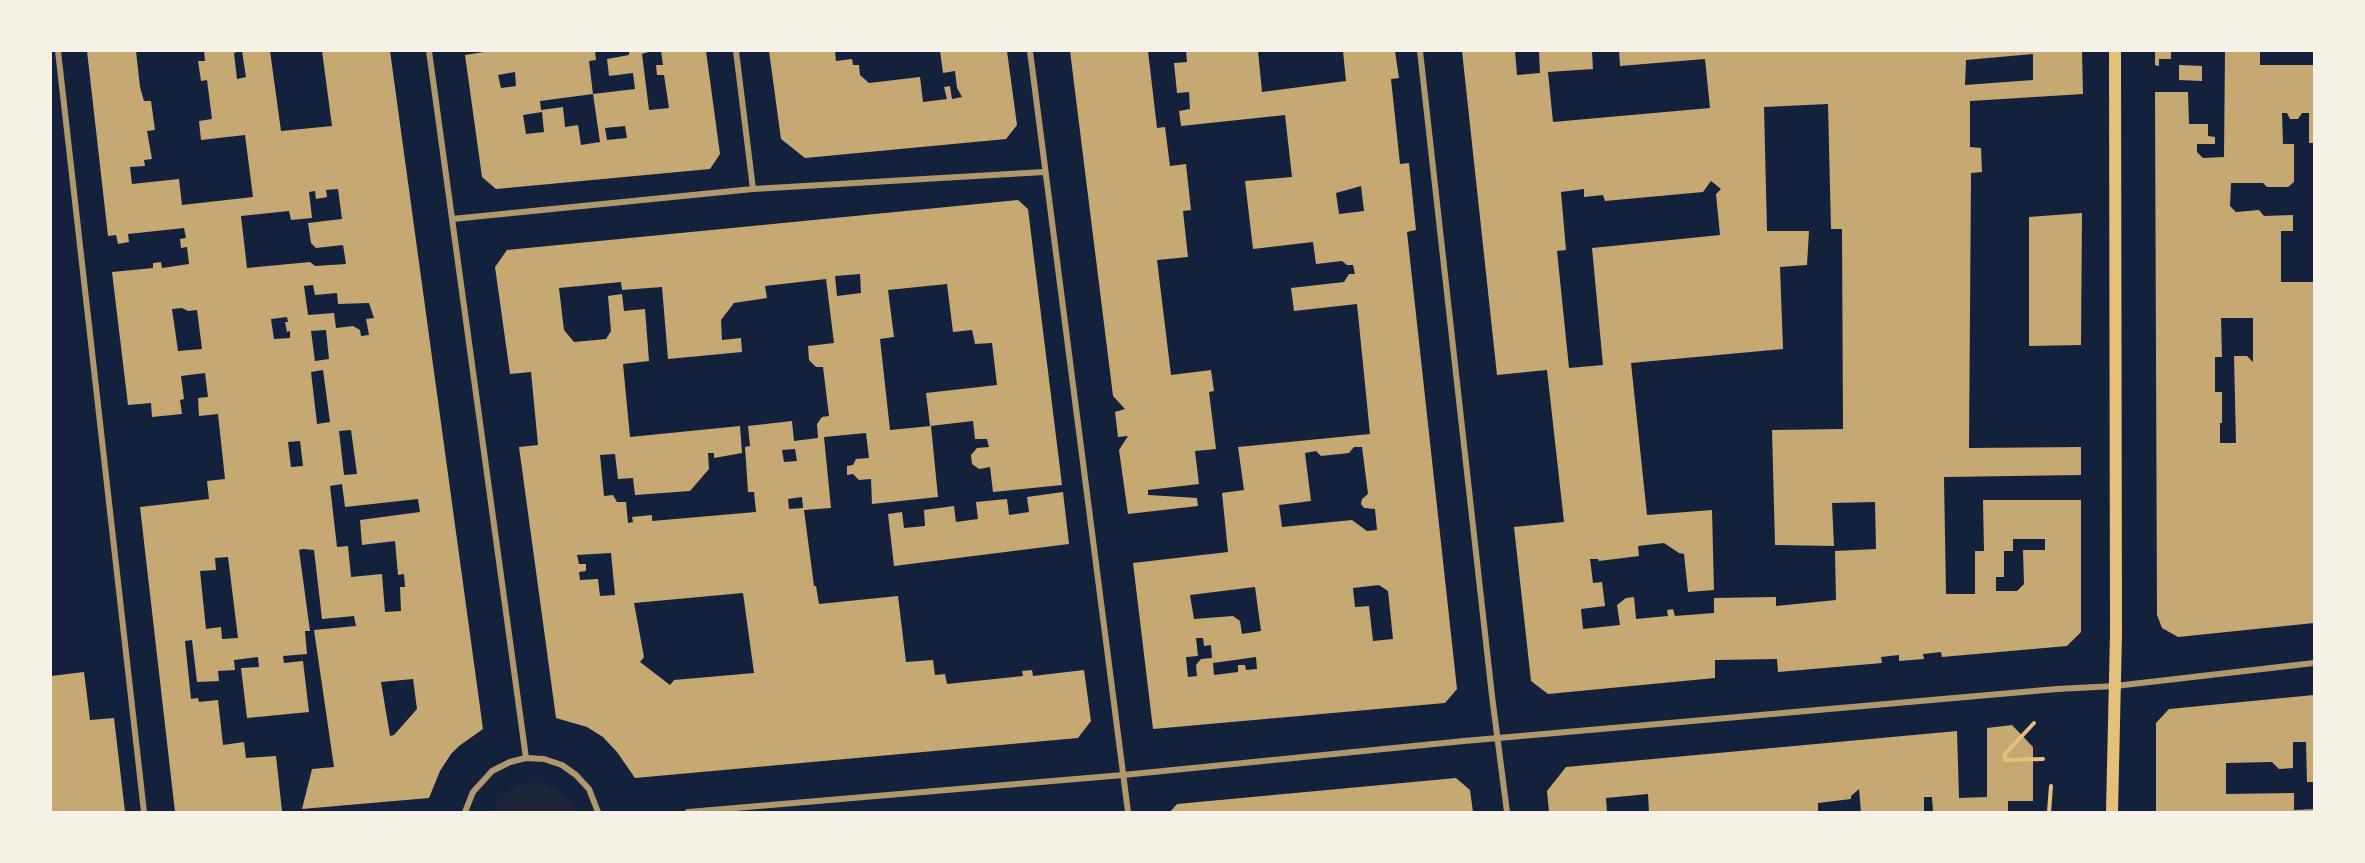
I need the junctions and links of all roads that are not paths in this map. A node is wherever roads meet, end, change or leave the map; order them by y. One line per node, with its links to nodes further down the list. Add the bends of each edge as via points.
1 (58, 51): 15 (street)
2 (429, 51): 9 (street)
3 (736, 51): 8 (street)
4 (1030, 51): 7 (street)
5 (1420, 51): 12 (street)
6 (2115, 51): 11 (main road)
7 (1044, 172): 8 (street); 14 (street)
8 (753, 189): 9 (street)
9 (452, 219): 13 (street)
10 (2314, 663): 11 (street)
11 (2115, 686): 12 (street); 21 (main road)
12 (1497, 739): 14 (street); 20 (street)
13 (526, 758): 16 (street, via 492,771 473,792); 17 (street, via 562,765 576,775 589,789)
14 (1123, 775): 18 (street); 19 (street)
15 (144, 812)
16 (465, 812)
17 (598, 812)
18 (687, 812)
19 (1128, 812)
20 (1507, 812)
21 (2112, 812)

